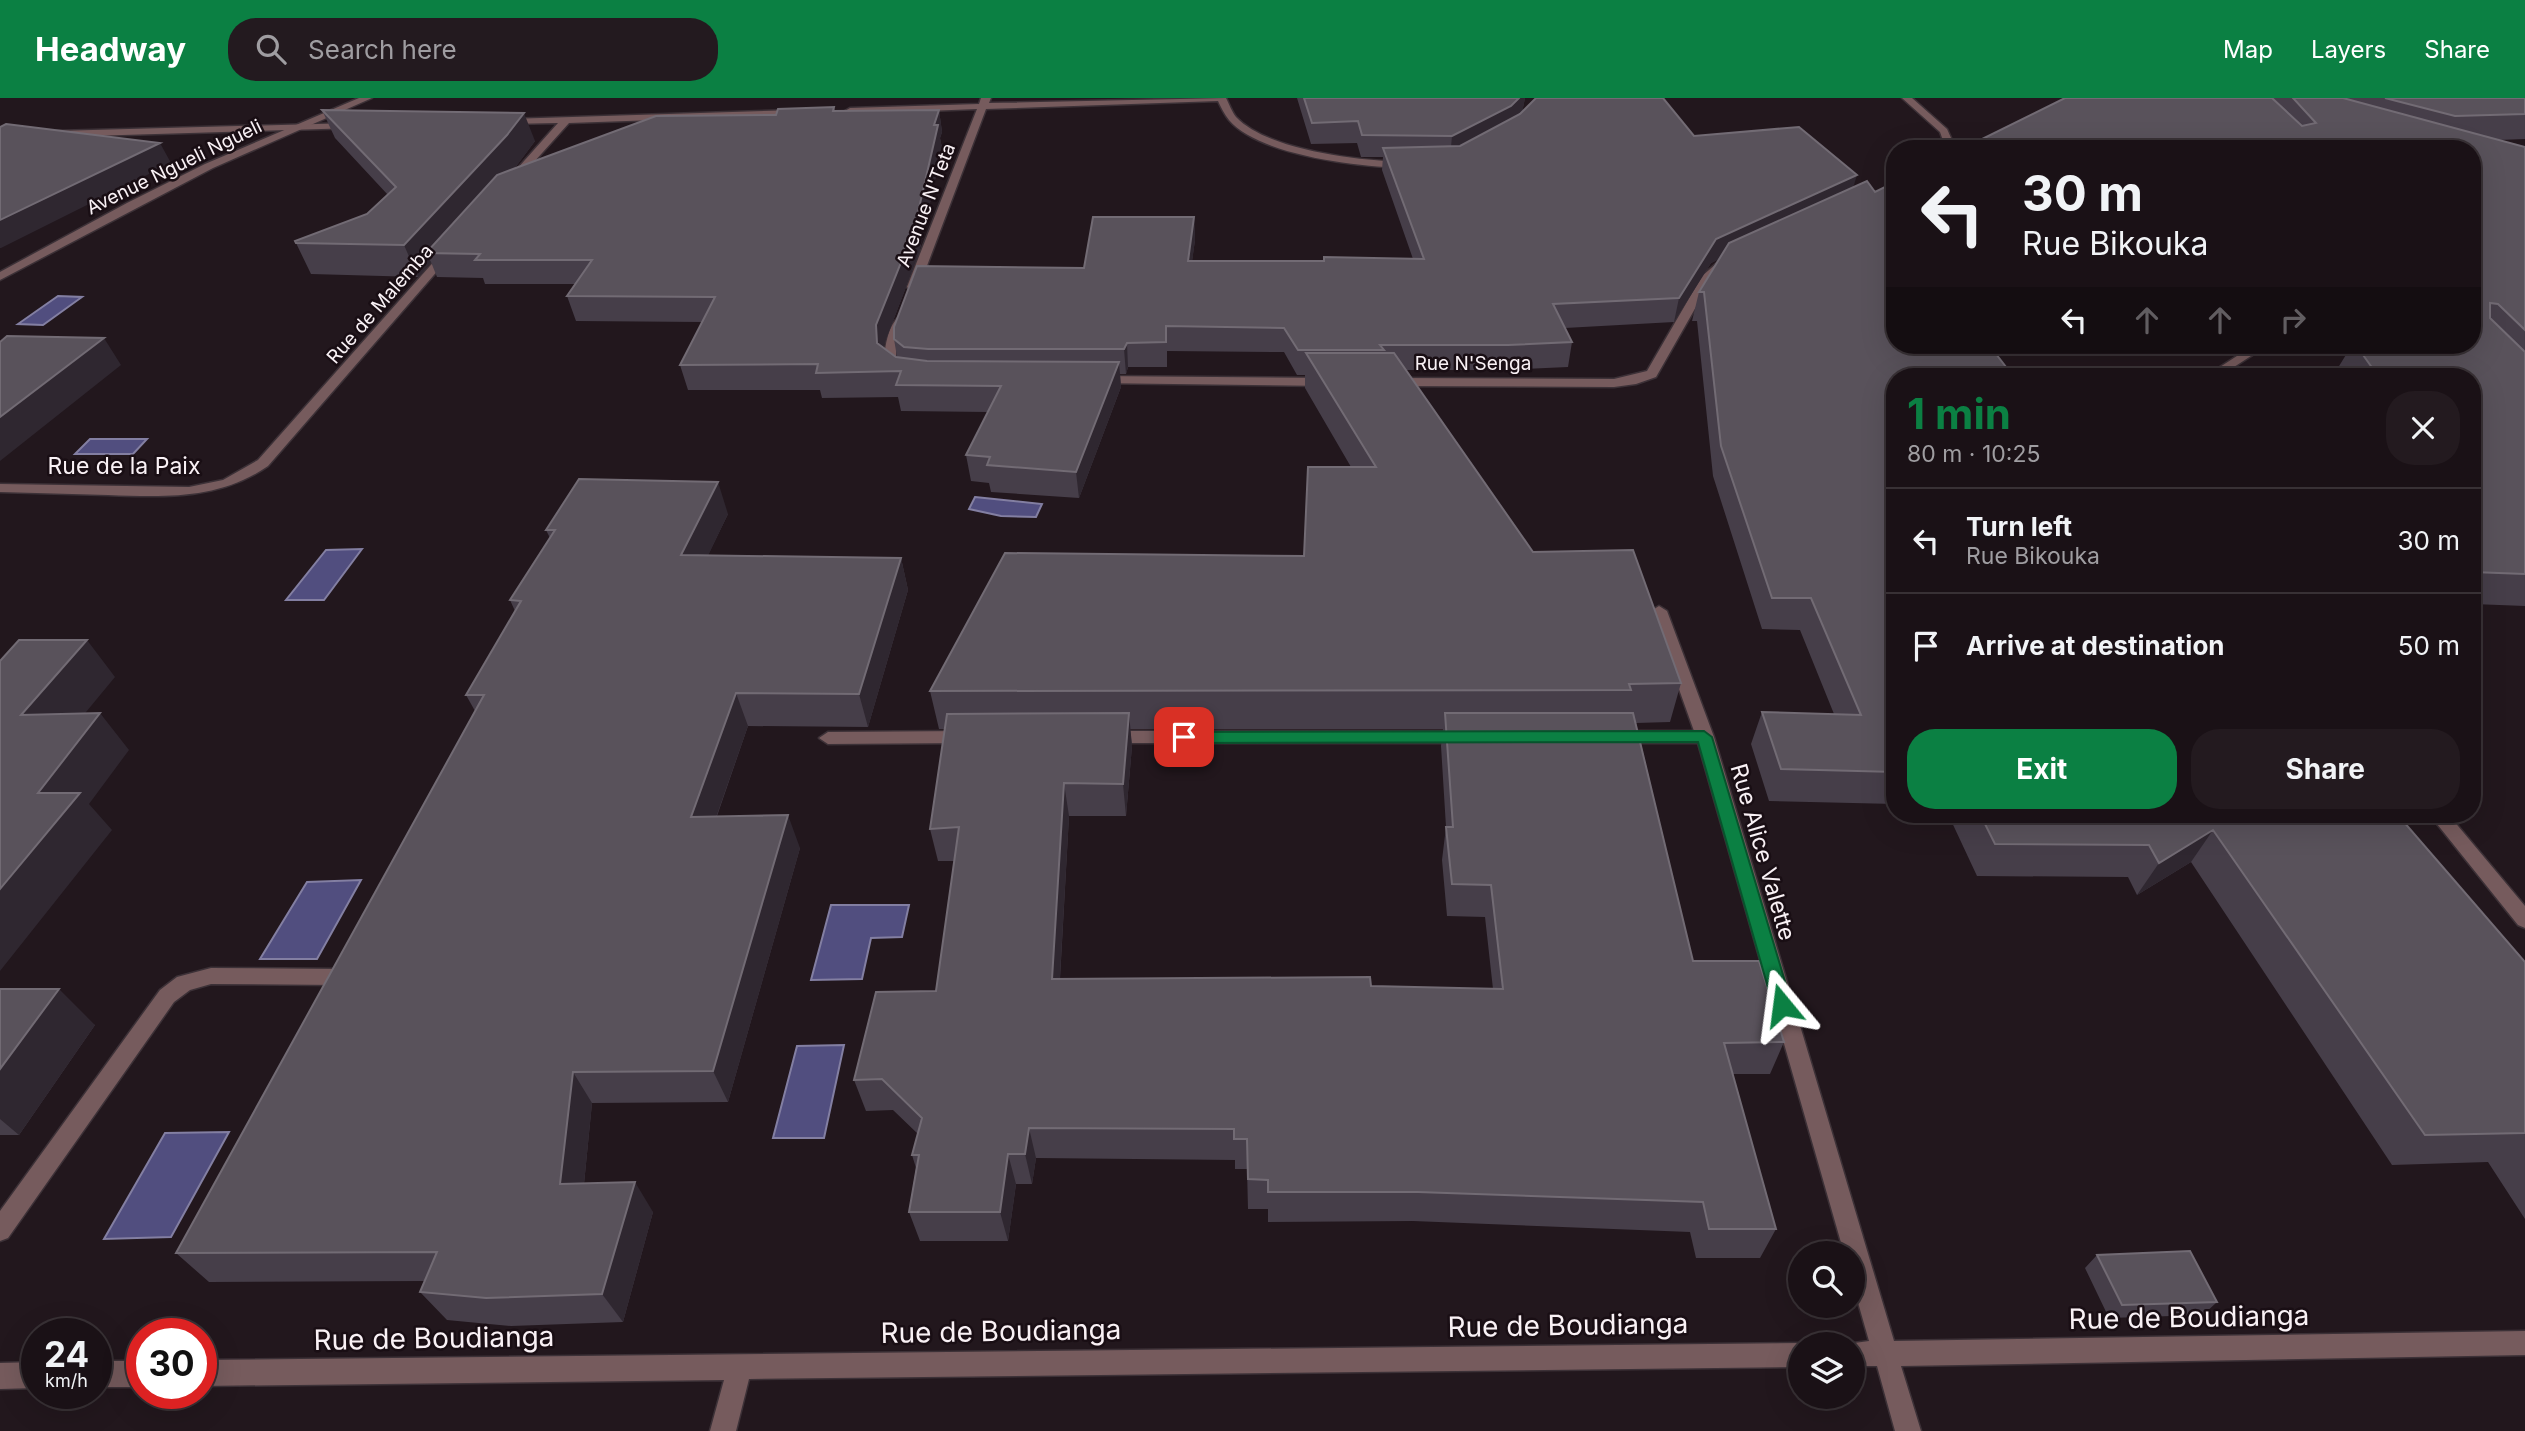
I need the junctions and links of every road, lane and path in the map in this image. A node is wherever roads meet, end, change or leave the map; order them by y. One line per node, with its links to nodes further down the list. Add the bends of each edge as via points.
1 (367, 98): 10 (street, Avenue Ngueli Ngueli)
2 (1221, 98): 4 (street); 13 (street, via 1234,120 1270,140 1337,161)
3 (1907, 98): 12 (street, via 1944,131)
4 (985, 103): 5 (street); 20 (street, Avenue N'Teta, via 890,351 890,366)
5 (844, 111)
6 (816, 112): 7 (street)
7 (566, 120): 8 (street); 14 (street)
8 (498, 122)
9 (364, 126): 10 (street)
10 (296, 128): 11 (street); 17 (street, Avenue Ngueli Ngueli, via 131,205)
11 (40, 134)
12 (1948, 140)
13 (1412, 165)
14 (501, 193)
15 (455, 245): 24 (street, Rue de Malemba)
16 (1743, 253): 23 (street, Rue N'Senga, via 1716,267 1652,374 1636,380)
17 (0, 277)
18 (2247, 354): 19 (street)
19 (2225, 368)
20 (905, 377)
21 (1085, 380): 22 (street)
22 (1349, 382)
23 (1377, 382)
24 (247, 477): 25 (street, Rue de la Paix, via 191,493)
25 (0, 488)
26 (1659, 611): 32 (street, Rue Alice Valette)
27 (828, 737): 28 (street)
28 (981, 737)
29 (1092, 737): 30 (street)
30 (1482, 737)
31 (1593, 737): 32 (street)
32 (1704, 737): 39 (street, Rue Alice Valette)
33 (2445, 823): 34 (street)
34 (2525, 920)
35 (341, 977): 36 (street, via 211,976 184,983 167,996)
36 (0, 1230)
37 (2525, 1343): 39 (street, Rue de Boudianga)
38 (1865, 1354): 39 (street, Rue de Boudianga)
39 (1883, 1354): 46 (street, Rue Alice Valette)
40 (1788, 1355): 41 (street, Rue de Boudianga)
41 (740, 1365): 42 (street, Rue de Boudianga); 45 (street)
42 (217, 1373)
43 (21, 1375): 44 (street)
44 (0, 1376)
45 (723, 1431)
46 (1908, 1431)

